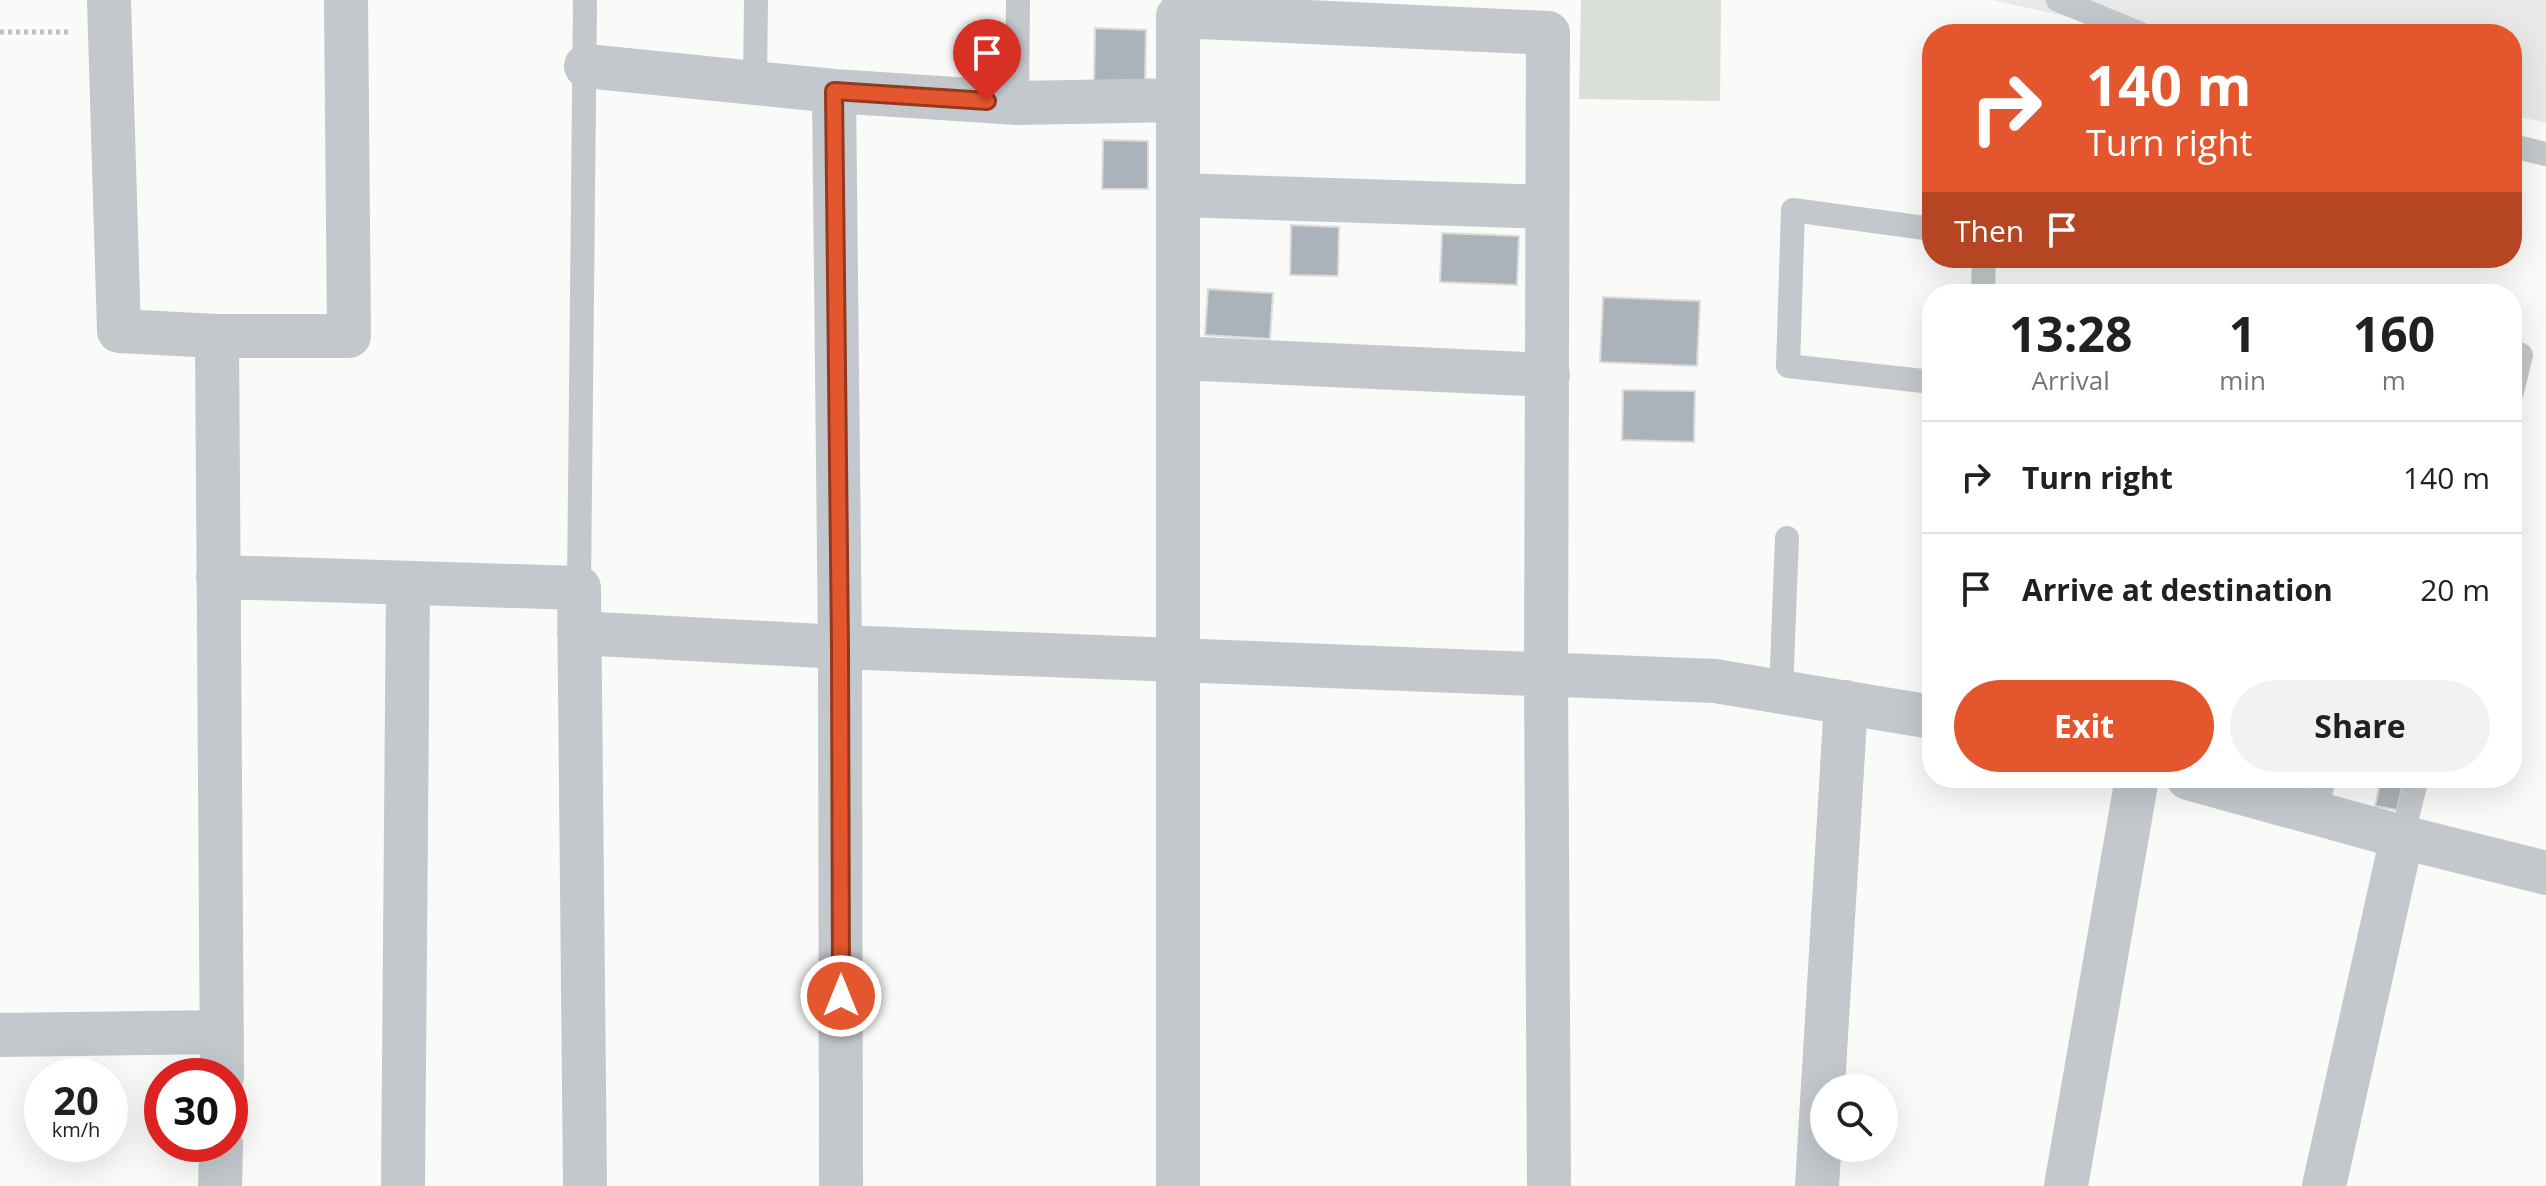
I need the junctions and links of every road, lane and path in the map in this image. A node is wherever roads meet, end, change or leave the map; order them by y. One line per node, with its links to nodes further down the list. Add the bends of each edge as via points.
1 (346, 0): 19 (street, via 349,336)
2 (585, 0): 9 (lane)
3 (756, 0): 10 (lane)
4 (1018, 0): 13 (lane)
5 (2058, 0): 7 (lane)
6 (109, 16): 8 (path); 19 (street, via 119,331)
7 (2117, 24)
8 (0, 32)
9 (586, 66): 10 (street); 26 (lane)
10 (755, 81): 11 (street)
11 (834, 91): 13 (street); 28 (street)
12 (1178, 100): 13 (street); 16 (street); 17 (street, via 1178,16 1548,33)
13 (1017, 103)
14 (2522, 148): 15 (lane)
15 (2546, 154)
16 (1178, 195): 17 (street); 20 (street)
17 (1546, 207): 21 (street)
18 (1922, 228): 22 (lane, via 1793,210 1788,366)
19 (217, 336): 24 (street)
20 (1178, 358): 21 (street); 29 (street)
21 (1548, 375): 30 (street)
22 (1922, 381)
23 (1787, 538): 31 (lane)
24 (218, 577): 25 (street); 40 (street)
25 (408, 583): 26 (street); 45 (street)
26 (579, 588): 27 (street)
27 (579, 633): 28 (street); 46 (street)
28 (840, 647): 29 (street); 47 (street)
29 (1178, 660): 30 (street); 48 (street)
30 (1546, 674): 31 (street, via 1715,681); 49 (street)
31 (1781, 691): 32 (street)
32 (1846, 702): 33 (street); 50 (street)
33 (1922, 715)
34 (2135, 788): 51 (street)
35 (2261, 788): 37 (street)
36 (2414, 788): 38 (lane)
37 (2320, 796): 38 (street)
38 (2402, 837): 39 (street); 52 (street)
39 (2546, 873)
40 (222, 1032): 41 (street); 42 (street)
41 (0, 1035)
42 (222, 1058)
43 (221, 1162): 44 (street)
44 (220, 1186)
45 (403, 1186)
46 (585, 1186)
47 (841, 1186)
48 (1178, 1186)
49 (1549, 1186)
50 (1817, 1186)
51 (2066, 1186)
52 (2324, 1186)

